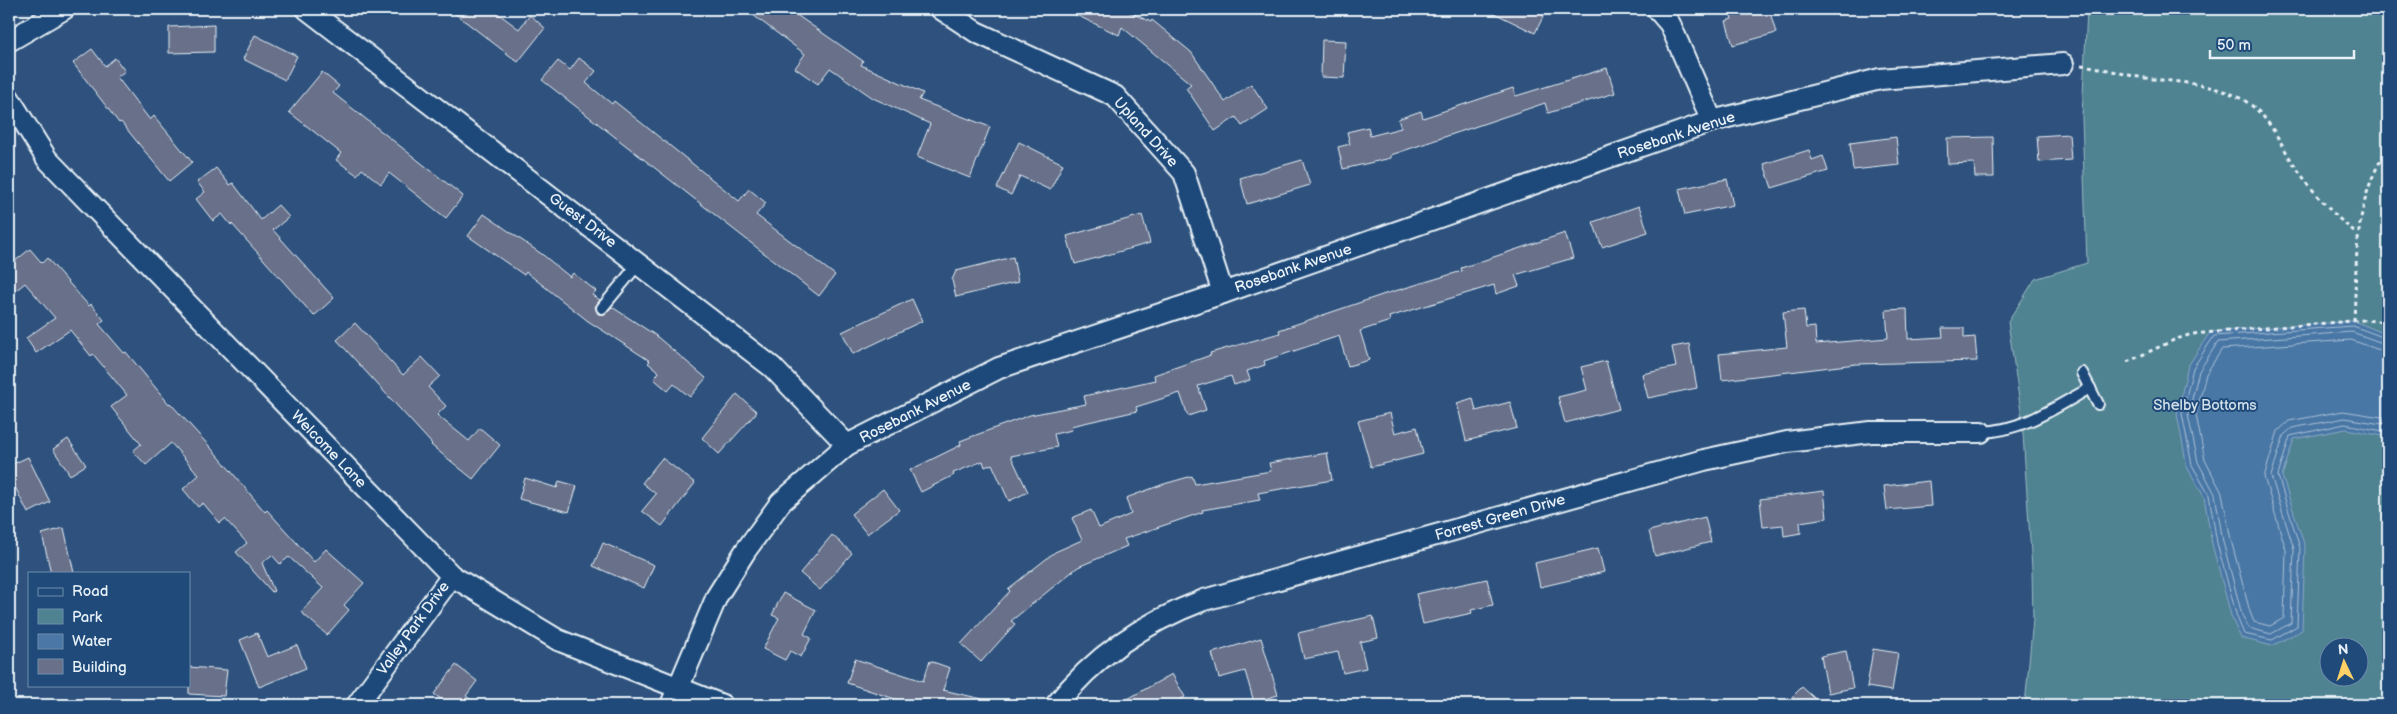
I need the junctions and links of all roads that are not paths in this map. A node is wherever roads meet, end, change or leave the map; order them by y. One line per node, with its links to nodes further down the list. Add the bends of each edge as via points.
1 (64, 9): 5 (street)
2 (307, 9): 9 (street, Guest Drive)
3 (941, 9): 10 (street, Upland Drive, via 976,32 1115,96 1184,173)
4 (1657, 9): 8 (street, via 1670,24)
5 (9, 41)
6 (2063, 64): 8 (street, Rosebank Avenue, via 1880,79)
7 (9, 98): 17 (street, Welcome Lane, via 47,159)
8 (1712, 121): 10 (street, Rosebank Avenue)
9 (640, 263): 11 (lane); 16 (street, Guest Drive, via 772,367)
10 (1223, 293): 16 (street, Rosebank Avenue, via 999,368)
11 (602, 308)
12 (2082, 373): 13 (lane)
13 (2090, 388): 14 (lane); 15 (lane, via 2022,424)
14 (2098, 404)
15 (1981, 432): 21 (street, Forrest Green Drive, via 1871,432 1787,442 1704,460 1204,600 1166,615 1117,644 1092,665)
16 (847, 444): 18 (street, Rosebank Avenue, via 781,502 746,550 717,596)
17 (452, 576): 18 (street, Welcome Lane, via 558,640); 19 (street, Valley Park Drive)
18 (674, 697): 20 (street, Welcome Lane)
19 (357, 705)
20 (722, 705)
21 (1056, 705)

